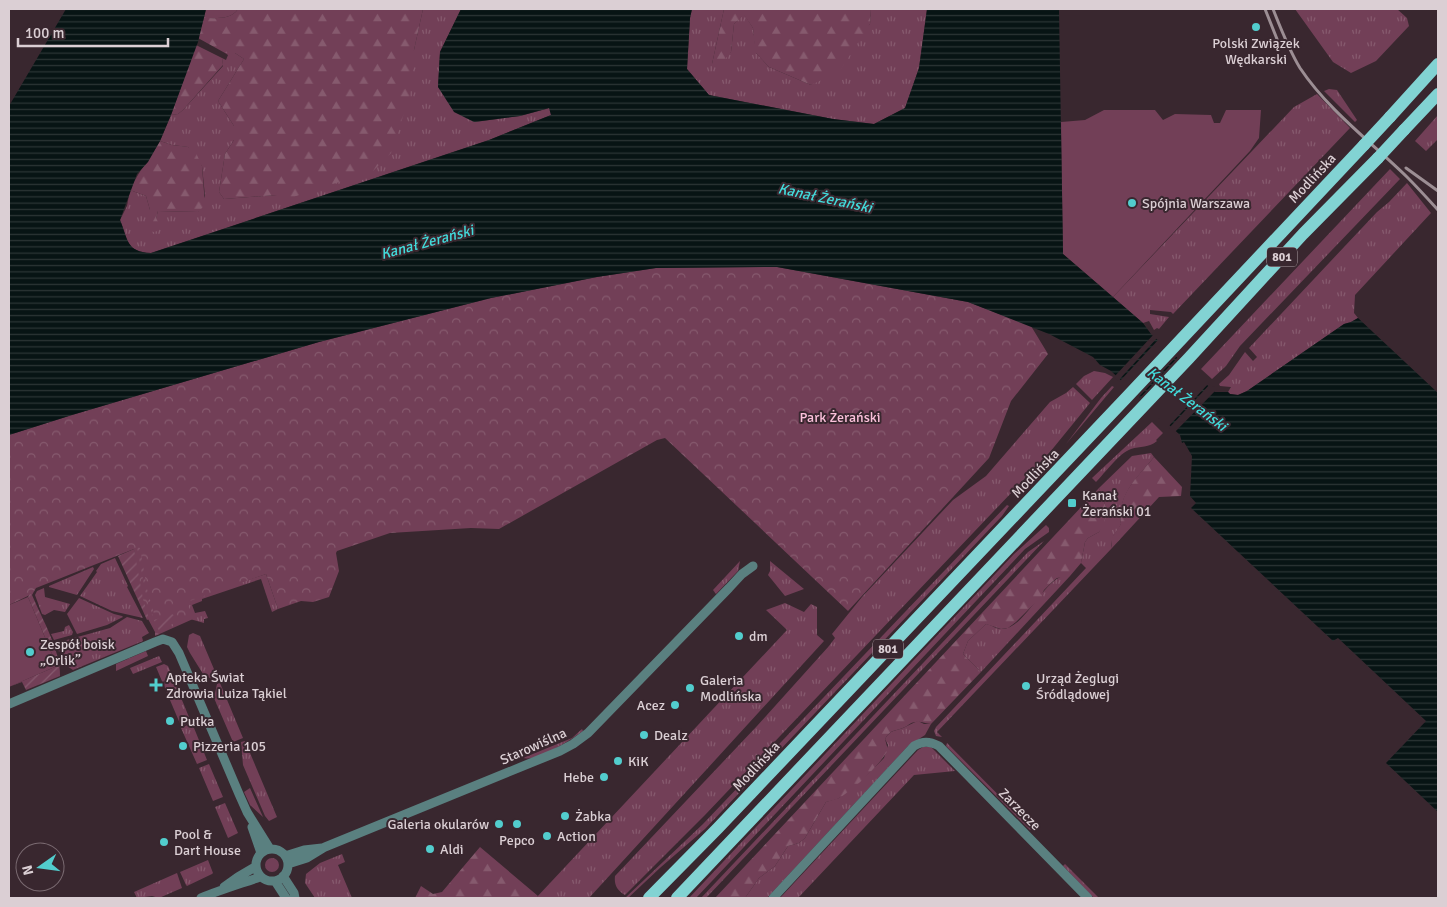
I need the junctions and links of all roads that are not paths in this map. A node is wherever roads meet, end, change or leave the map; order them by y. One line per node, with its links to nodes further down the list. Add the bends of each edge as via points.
1 (1438, 64): 16 (main road, Modlińska / 801, bridge, via 1126,398)
2 (1438, 94): 17 (main road, 801, bridge)
3 (753, 566): 8 (street, Starowiślna, via 588,733 573,744 325,847 304,850)
4 (9, 704): 5 (street, via 155,642 169,640 179,653)
5 (247, 812): 6 (street); 7 (street)
6 (270, 849): 7 (street); 8 (street, via 281,852)
7 (261, 853): 9 (street)
8 (286, 860): 11 (street, via 286,873)
9 (255, 867): 10 (street); 12 (street)
10 (260, 877): 11 (street); 12 (street)
11 (279, 879): 14 (street); 15 (street)
12 (220, 890): 13 (street)
13 (201, 898)
14 (286, 898)
15 (295, 898)
16 (649, 898)
17 (677, 898)
18 (773, 898): 19 (street, Zarzecze, via 914,746 931,741)
19 (1088, 898)

